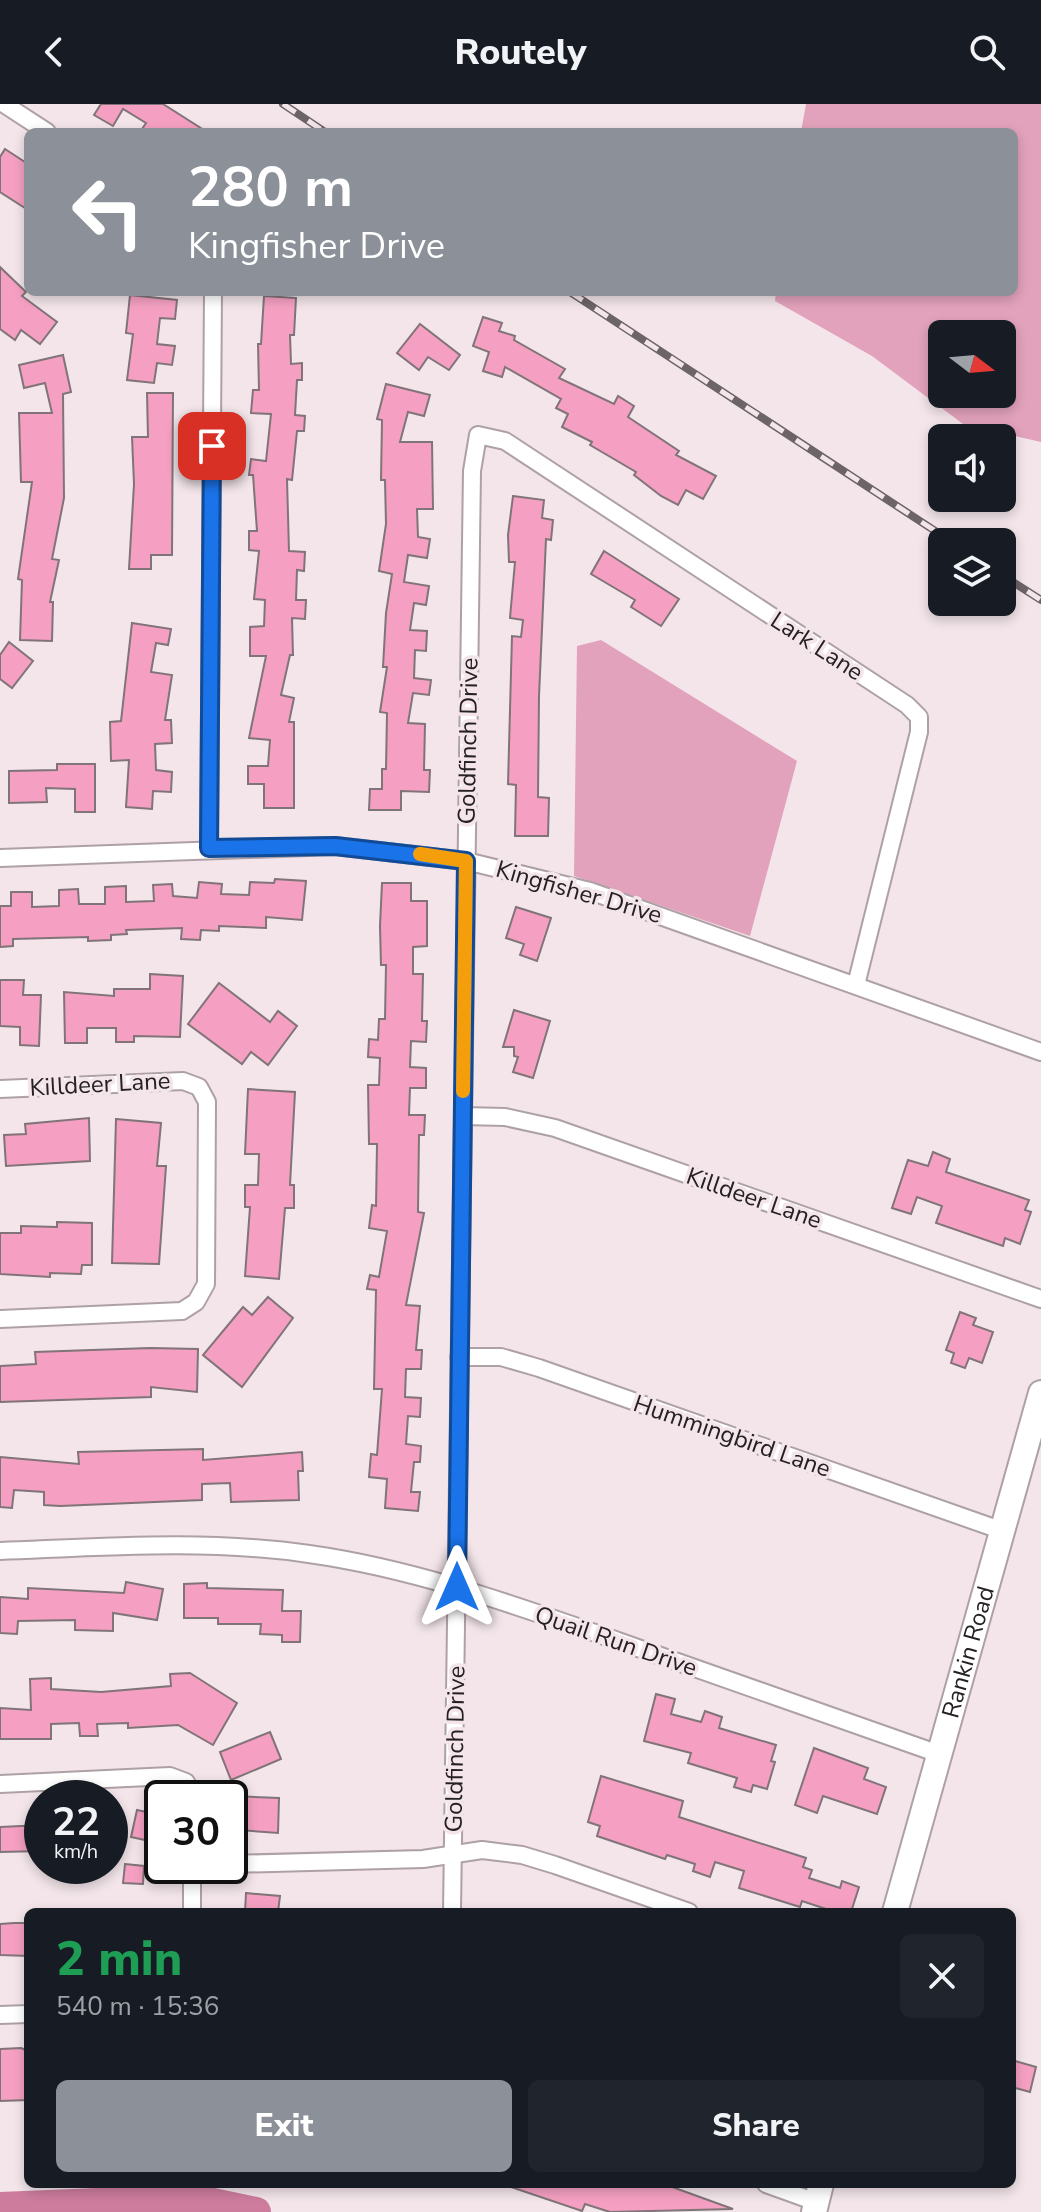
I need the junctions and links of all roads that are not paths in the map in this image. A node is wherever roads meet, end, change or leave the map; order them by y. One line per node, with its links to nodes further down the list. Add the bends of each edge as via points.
1 (4, 104): 2 (street)
2 (41, 128)
3 (213, 296): 5 (street)
4 (478, 435): 7 (street, Goldfinch Drive, via 472,471); 8 (street, Lark Lane, via 505,441 919,717)
5 (209, 848): 6 (street, Kingfisher Drive); 7 (street, Kingfisher Drive, via 335,846)
6 (0, 858)
7 (466, 861): 8 (street, Kingfisher Drive, via 590,891); 11 (street, Goldfinch Drive)
8 (856, 985): 9 (street, Kingfisher Drive)
9 (1041, 1052)
10 (0, 1089): 13 (street, Killdeer Lane, via 183,1081 199,1087 207,1102 206,1284 196,1302 182,1311)
11 (463, 1116): 12 (street, Killdeer Lane, via 505,1117 555,1128); 14 (street, Goldfinch Drive)
12 (1041, 1299)
13 (0, 1319)
14 (459, 1357): 16 (street, Hummingbird Lane, via 501,1357 539,1368); 18 (street, Goldfinch Drive)
15 (1041, 1393): 16 (street, Rankin Road)
16 (1003, 1531): 19 (street, Rankin Road)
17 (0, 1551): 18 (street, Quail Run Drive, via 236,1546 310,1554)
18 (457, 1587): 19 (street, Quail Run Drive); 22 (street, Goldfinch Drive)
19 (939, 1754): 28 (street, Rankin Road)
20 (181, 1780): 21 (street, via 170,1776)
21 (0, 1784)
22 (453, 1854): 23 (street); 26 (street, Goldfinch Drive); 27 (street, via 482,1850 522,1855)
23 (248, 1864)
24 (192, 1884): 25 (street)
25 (192, 1908)
26 (452, 1908)
27 (677, 1908)
28 (896, 1908)
29 (24, 2014): 30 (street)
30 (0, 2015)
31 (780, 2188): 32 (street)
32 (817, 2199)

